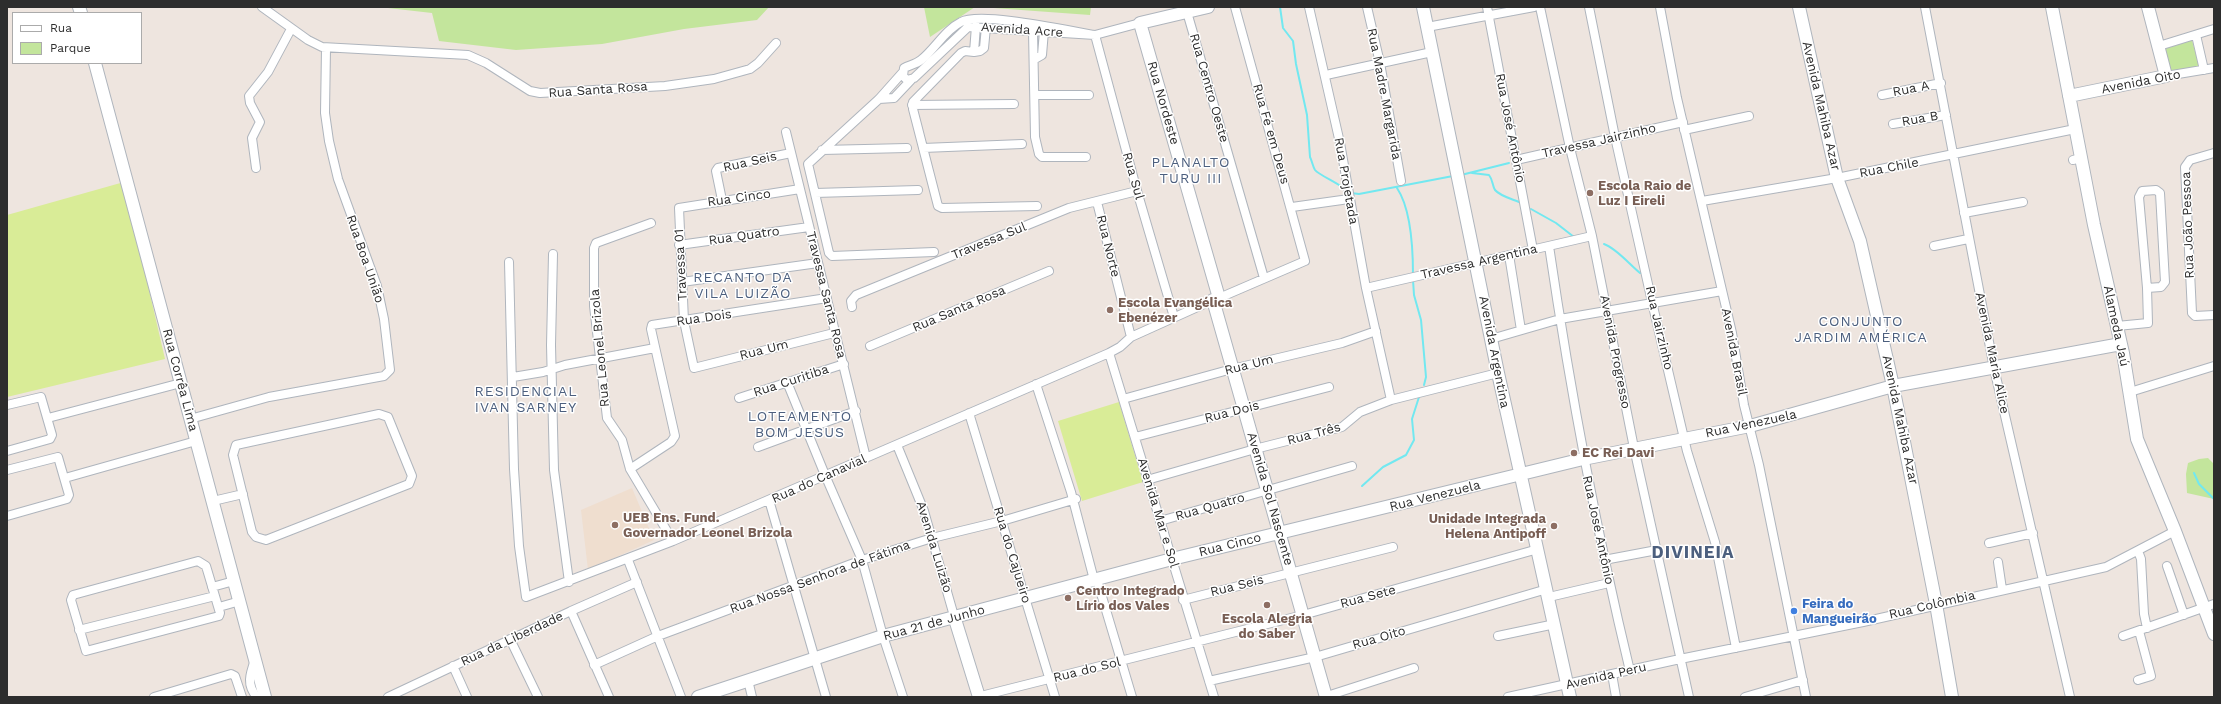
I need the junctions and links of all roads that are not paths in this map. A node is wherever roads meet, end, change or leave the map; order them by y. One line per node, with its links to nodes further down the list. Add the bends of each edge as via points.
1 (262, 7): 21 (street, Rua Santa Rosa)
2 (1208, 7): 16 (street, Avenida Acre)
3 (1235, 7): 81 (street, Rua Fé em Deus)
4 (1309, 7): 38 (street, Rua Projetada)
5 (1367, 7): 33 (street, Rua Madre Margarida)
6 (1423, 7): 19 (street, Avenida Argentina)
7 (1534, 7): 15 (street)
8 (1540, 7): 61 (street, Avenida Progresso)
9 (1589, 7): 57 (street, Rua Jairzinho)
10 (1660, 7): 54 (street, Avenida Brasil)
11 (1799, 7): 69 (street, Avenida Mahiba Azar)
12 (1925, 7): 41 (street, Avenida Maria Alice)
13 (2052, 7): 47 (street, Alameda Jaú)
14 (2148, 7): 28 (street)
15 (1488, 11): 19 (street); 67 (street, Rua José Antônio)
16 (1187, 12): 17 (street, Avenida Acre); 99 (street, Rua Centro Oeste)
17 (1140, 24): 25 (street, Avenida Acre); 105 (street, Rua Nordeste)
18 (976, 26): 20 (street, Avenida Acre); 30 (street); 40 (street, Avenida Acre, via 964,29)
19 (1427, 26): 31 (street, Avenida Argentina)
20 (986, 27): 23 (street, Avenida Acre); 30 (street, via 984,48)
21 (291, 29): 29 (street, Rua Santa Rosa); 68 (street, via 268,72 249,96 260,122 252,138)
22 (2214, 29): 26 (street)
23 (1033, 30): 24 (street, Avenida Acre); 32 (street)
24 (1044, 31): 25 (street, Avenida Acre); 32 (street, via 1042,55)
25 (1095, 35): 37 (street, Avenida Acre, via 1022,23 966,19 957,24 921,60); 73 (street, Rua Sul)
26 (2196, 35): 28 (street); 36 (street)
27 (776, 43): 29 (street, Rua Santa Rosa, via 750,68 714,79 665,86 546,94 530,91 486,63 468,55)
28 (2159, 46): 39 (street)
29 (326, 48): 146 (street, Rua Boa União, via 325,106 328,134 338,179 377,286 390,370 384,376 268,398)
30 (974, 52): 50 (street, via 961,53)
31 (1432, 52): 33 (street); 96 (street, Avenida Argentina)
32 (1035, 59): 44 (street)
33 (1380, 63): 38 (street); 70 (street, Rua Madre Margarida)
34 (94, 64): 133 (street, Rua Corrêa Lima)
35 (2214, 68): 36 (street, Avenida Oito)
36 (2204, 70): 39 (street, Avenida Oito)
37 (902, 72): 40 (street, via 904,78); 42 (street, Avenida Acre)
38 (1326, 75): 75 (street, Rua Projetada)
39 (2166, 76): 47 (street, Avenida Oito)
40 (912, 80): 43 (street, Avenida Acre)
41 (1941, 83): 46 (street, Rua A); 51 (street, Avenida Maria Alice)
42 (892, 85): 43 (street); 48 (street, Avenida Acre)
43 (900, 94): 48 (street, via 891,99)
44 (1035, 95): 45 (street); 66 (street, via 1035,137 1040,156)
45 (1089, 95)
46 (1882, 95)
47 (2069, 96): 55 (street, Alameda Jaú)
48 (879, 99): 62 (street, Avenida Acre)
49 (1014, 104): 50 (street)
50 (912, 105): 60 (street)
51 (1946, 114): 53 (street, Rua B); 65 (street, Avenida Maria Alice)
52 (1749, 116): 54 (street, Travessa Jairzinho)
53 (1893, 124)
54 (1683, 126): 57 (street, Travessa Jairzinho); 77 (street, Avenida Brasil)
55 (2075, 128): 65 (street, Rua Chile); 113 (street, Alameda Jaú, via 2077,159)
56 (786, 132): 63 (street, Travessa Santa Rosa)
57 (1615, 137): 61 (street, Travessa Jairzinho); 106 (street, Rua Jairzinho)
58 (1022, 144): 60 (street)
59 (907, 148): 62 (street)
60 (923, 148): 80 (street, via 940,208)
61 (1570, 148): 67 (street, Travessa Jairzinho); 86 (street, Avenida Progresso)
62 (822, 150): 74 (street, Avenida Acre, via 808,164)
63 (791, 152): 71 (street, Travessa Santa Rosa); 76 (street, Rua Seis, via 718,168 716,171)
64 (2214, 153): 109 (street, Rua João Pessoa, via 2190,160 2185,167 2193,316)
65 (1953, 155): 69 (street, Rua Chile); 83 (street, Avenida Maria Alice)
66 (1086, 157)
67 (1516, 160): 91 (street, Rua José Antônio)
68 (256, 168)
69 (1837, 178): 77 (street, Rua Chile); 135 (street, Avenida Mahiba Azar, via 1860,241)
70 (1401, 181)
71 (800, 189): 76 (street, Rua Cinco); 85 (street, Travessa Santa Rosa)
72 (918, 190): 74 (street)
73 (1137, 191): 78 (street, Travessa Sul); 110 (street, Rua Sul)
74 (815, 193): 92 (street, via 829,253 832,256)
75 (1349, 198): 81 (street); 101 (street, Rua Projetada)
76 (722, 200): 82 (street, Rua Cinco)
77 (1702, 201): 103 (street, Avenida Brasil)
78 (1097, 202): 107 (street, Travessa Sul, via 1069,208 856,295); 117 (street, Rua Norte)
79 (2023, 202): 83 (street)
80 (1037, 206)
81 (1292, 207): 99 (street, Rua Fé em Deus, via 1305,262)
82 (679, 208): 88 (street, Travessa 01)
83 (1964, 213): 87 (street, Avenida Maria Alice)
84 (651, 223): 123 (street, Rua Leonel Brizola, via 600,240 595,245 594,306)
85 (809, 227): 88 (street, Rua Quatro); 97 (street, Travessa Santa Rosa)
86 (1592, 236): 89 (street, Travessa Argentina); 108 (street, Avenida Progresso)
87 (1968, 239): 90 (street); 127 (street, Avenida Maria Alice)
88 (679, 245): 100 (street, Travessa 01)
89 (1549, 246): 91 (street, Travessa Argentina); 111 (street, Rua José Antônio)
90 (1934, 246)
91 (1533, 250): 94 (street, Travessa Argentina)
92 (934, 252)
93 (553, 254): 128 (street)
94 (1509, 255): 96 (street, Travessa Argentina); 114 (street)
95 (509, 262): 131 (street)
96 (1477, 262): 101 (street, Travessa Argentina); 118 (street, Avenida Argentina)
97 (818, 263): 100 (street); 104 (street, Travessa Santa Rosa)
98 (1049, 271): 120 (street, Rua Santa Rosa)
99 (1264, 278): 105 (street)
100 (682, 282): 112 (street, Travessa 01)
101 (1366, 288): 115 (street, Rua Projetada)
102 (2147, 288): 102 (street, via 2139,193 2156,190 2160,193 2165,282 2161,287); 113 (street, via 2148,323)
103 (1722, 291): 106 (street); 147 (street, Avenida Brasil)
104 (827, 298): 112 (street, Rua Dois); 116 (street, Travessa Santa Rosa)
105 (1216, 299): 110 (street); 129 (street, Avenida Sol Nascente)
106 (1652, 302): 108 (street); 150 (street, Rua Jairzinho)
107 (852, 307)
108 (1607, 310): 111 (street); 154 (street, Avenida Progresso)
109 (2214, 315)
110 (1174, 317): 117 (street)
111 (1560, 319): 114 (street); 158 (street, Rua José Antônio)
112 (684, 321): 121 (street, Rua Dois, via 652,326); 126 (street, Travessa 01)
113 (2117, 326): 119 (street, Alameda Jaú)
114 (1521, 330): 118 (street)
115 (1376, 331): 129 (street, Rua Um, via 1333,346); 140 (street, Rua Projetada)
116 (834, 333): 124 (street, Travessa Santa Rosa); 126 (street, Rua Um)
117 (1131, 337): 122 (street)
118 (1491, 339): 130 (street, Avenida Argentina)
119 (2121, 344): 127 (street, Rua Venezuela); 137 (street, Alameda Jaú)
120 (870, 346)
121 (655, 348): 123 (street); 160 (street, via 675,436 671,442)
122 (1109, 353): 134 (street, Rua do Canavial); 139 (street, Avenida Mar e Sol)
123 (600, 359): 128 (street); 160 (street, Rua Leonel Brizola, via 607,418 622,440)
124 (844, 364): 132 (street, Rua Curitiba); 143 (street, Travessa Santa Rosa)
125 (2214, 366): 137 (street)
126 (694, 368)
127 (1994, 368): 135 (street, Rua Venezuela); 177 (street, Avenida Maria Alice)
128 (552, 369): 131 (street); 195 (street, via 554,470)
129 (1232, 369): 139 (street, Rua Um); 142 (street, Avenida Sol Nascente)
130 (1498, 373): 140 (street, Rua Três); 163 (street, Avenida Argentina)
131 (513, 377): 195 (street, Rua do Canavial, via 514,469 519,546 526,597)
132 (787, 382): 138 (street, Rua Curitiba); 148 (street)
133 (181, 383): 145 (street); 146 (street, Rua Corrêa Lima)
134 (1036, 384): 144 (street, Rua do Canavial); 168 (street)
135 (1894, 386): 147 (street, Rua Venezuela); 206 (street, Avenida Mahiba Azar)
136 (1329, 387): 142 (street, Rua Dois)
137 (2130, 392): 175 (street, Alameda Jaú, via 2140,447)
138 (739, 398)
139 (1123, 399): 149 (street, Avenida Mar e Sol)
140 (1391, 400): 155 (street, Rua Três, via 1360,412 1342,427)
141 (7, 405): 145 (street, via 41,397)
142 (1244, 409): 149 (street, Rua Dois); 155 (street, Avenida Sol Nascente)
143 (856, 411): 148 (street); 157 (street, Travessa Santa Rosa)
144 (969, 413): 152 (street, Rua do Canavial); 173 (street, Rua do Cajueiro)
145 (48, 418): 156 (street, via 52,434 50,439)
146 (190, 419): 151 (street, Rua Corrêa Lima)
147 (1750, 426): 150 (street, Rua Venezuela); 221 (street, Avenida Brasil)
148 (806, 429): 153 (street); 162 (street)
149 (1134, 437): 165 (street, Avenida Mar e Sol)
150 (1684, 438): 154 (street, Rua Venezuela); 225 (street, Rua Jairzinho, via 1715,542)
151 (196, 441): 164 (street); 170 (street, Rua Corrêa Lima)
152 (897, 445): 157 (street, Rua do Canavial); 178 (street, Avenida Luizão, via 922,505)
153 (758, 447)
154 (1634, 448): 158 (street, Rua Venezuela); 183 (street, Avenida Progresso)
155 (1255, 449): 165 (street, Rua Três); 166 (street, Avenida Sol Nascente)
156 (7, 451)
157 (866, 458): 162 (street, Rua do Canavial)
158 (1583, 459): 163 (street, Rua Venezuela); 188 (street, Rua José Antônio)
159 (1352, 466): 166 (street, Rua Quatro)
160 (630, 469): 179 (street, Rua Leonel Brizola)
161 (7, 470): 164 (street, via 56,456 59,458)
162 (825, 475): 169 (street, Rua do Canavial); 187 (street)
163 (1520, 475): 171 (street, Rua Venezuela); 182 (street, Avenida Argentina)
164 (65, 478): 172 (street, via 69,494 67,499)
165 (1147, 480): 174 (street, Avenida Mar e Sol)
166 (1267, 490): 174 (street, Rua Quatro); 176 (street, Avenida Sol Nascente)
167 (243, 494): 167 (street, via 233,455 236,445 378,414 388,417 412,476 409,484 266,540 256,537 252,532); 170 (street)
168 (1073, 497): 173 (street, Rua Nossa Senhora de Fátima); 192 (street)
169 (769, 500): 179 (street, Rua do Canavial); 198 (street)
170 (213, 501): 193 (street, Rua Corrêa Lima)
171 (1382, 510): 176 (street, Rua Cinco)
172 (7, 516)
173 (1002, 521): 178 (street, Rua Nossa Senhora de Fátima); 203 (street, Rua do Cajueiro)
174 (1160, 521): 185 (street, Avenida Mar e Sol)
175 (2175, 531): 184 (street, Rua Colômbia); 207 (street, Alameda Jaú)
176 (1280, 532): 185 (street, Rua Cinco); 191 (street, Avenida Sol Nascente)
177 (2033, 533): 180 (street); 194 (street, Avenida Maria Alice)
178 (932, 538): 187 (street, Rua Nossa Senhora de Fátima); 212 (street, Avenida Luizão)
179 (673, 541): 186 (street, Rua do Canavial)
180 (1989, 543)
181 (1392, 547): 191 (street)
182 (1538, 548): 201 (street, Avenida Argentina); 210 (street, Rua Sete)
183 (1657, 550): 188 (street); 229 (street, Avenida Progresso)
184 (2138, 551): 194 (street, Rua Colômbia, via 2106,567); 214 (street, via 2141,560 2144,614)
185 (1172, 559): 192 (street, Rua 21 de Junho); 204 (street, Avenida Mar e Sol)
186 (628, 560): 195 (street, Rua do Canavial); 196 (street)
187 (862, 560): 198 (street, Rua Nossa Senhora de Fátima); 219 (street)
188 (1604, 560): 197 (street, Rua José Antônio)
189 (1998, 562): 200 (street)
190 (2167, 566): 211 (street)
191 (1291, 572): 204 (street, Rua Seis); 210 (street, Avenida Sol Nascente)
192 (1097, 580): 203 (street, Rua 21 de Junho); 230 (street)
193 (234, 581): 199 (street); 205 (street, Rua Corrêa Lima)
194 (2043, 581): 200 (street, Rua Colômbia); 269 (street, Avenida Maria Alice)
195 (569, 582)
196 (637, 582): 209 (street, Rua da Liberdade); 218 (street)
197 (1609, 583): 201 (street, Rua Oito); 234 (street, Rua José Antônio)
198 (795, 584): 218 (street, Rua Nossa Senhora de Fátima); 227 (street)
199 (212, 587): 202 (street); 215 (street, via 206,566 198,562 76,594 71,600)
200 (2002, 589): 206 (street, Rua Colômbia)
201 (1548, 593): 213 (street, Avenida Argentina); 226 (street, Rua Oito)
202 (215, 596): 208 (street); 215 (street)
203 (1025, 598): 212 (street, Rua 21 de Junho); 236 (street, Rua do Cajueiro)
204 (1184, 600): 224 (street, Avenida Mar e Sol)
205 (240, 601): 208 (street); 228 (street, Rua Corrêa Lima)
206 (1936, 604): 221 (street, Rua Colômbia); 268 (street, Avenida Mahiba Azar)
207 (2209, 606): 211 (street); 217 (street, Alameda Jaú)
208 (218, 607): 215 (street, via 220,615 216,618 88,651 84,648)
209 (571, 611): 223 (street, Rua da Liberdade); 231 (street)
210 (1303, 615): 224 (street, Rua Sete); 226 (street, Avenida Sol Nascente)
211 (2184, 615): 214 (street)
212 (954, 616): 219 (street, Rua 21 de Junho); 257 (street, Avenida Luizão)
213 (1555, 624): 220 (street); 241 (street, Avenida Argentina)
214 (2148, 628): 216 (street)
215 (79, 630)
216 (2139, 631): 222 (street); 239 (street, via 2151,676)
217 (2214, 634)
218 (658, 636): 231 (street, Rua Nossa Senhora de Fátima); 252 (street)
219 (883, 636): 227 (street, Rua 21 de Junho); 256 (street)
220 (1498, 636)
221 (1794, 636): 225 (street, Rua Colômbia); 238 (street, Avenida Brasil)
222 (2123, 636)
223 (510, 639): 232 (street, Rua da Liberdade); 250 (street)
224 (1197, 642): 230 (street, Rua do Sol); 240 (street, Avenida Mar e Sol)
225 (1736, 648): 229 (street, Rua Colômbia)
226 (1315, 657): 240 (street, Rua Oito); 261 (street, Avenida Sol Nascente)
227 (814, 658): 237 (street, Rua 21 de Junho); 255 (street)
228 (255, 659): 242 (street, via 250,677); 247 (street, Rua Corrêa Lima)
229 (1680, 659): 234 (street, Avenida Peru); 265 (street, Avenida Progresso)
230 (1121, 662): 236 (street, Rua do Sol); 259 (street)
231 (594, 665): 251 (street)
232 (453, 666): 244 (street, Rua da Liberdade); 249 (street)
233 (1414, 668): 261 (street)
234 (1630, 671): 235 (street, Avenida Peru)
235 (1612, 674): 241 (street, Avenida Peru); 264 (street)
236 (1049, 679): 257 (street, Rua do Sol); 258 (street, Rua do Cajueiro)
237 (748, 680): 253 (street, Rua 21 de Junho); 254 (street)
238 (1803, 680): 266 (street); 267 (street, Avenida Brasil)
239 (2138, 680)
240 (1209, 681): 260 (street, Avenida Mar e Sol)
241 (1567, 684): 262 (street, Avenida Peru); 263 (street, Avenida Argentina)
242 (251, 688): 243 (street); 246 (street)
243 (241, 694): 245 (street, via 235,676 231,674)
244 (398, 695): 248 (street, Rua da Liberdade)
245 (154, 697)
246 (257, 697)
247 (265, 697)
248 (388, 697)
249 (467, 697)
250 (538, 697)
251 (609, 697)
252 (681, 697)
253 (698, 697)
254 (752, 697)
255 (826, 697)
256 (903, 697)
257 (978, 697)
258 (1055, 697)
259 (1132, 697)
260 (1214, 697)
261 (1325, 697)
262 (1508, 697)
263 (1570, 697)
264 (1616, 697)
265 (1689, 697)
266 (1745, 697)
267 (1806, 697)
268 (1952, 697)
269 (2070, 697)

